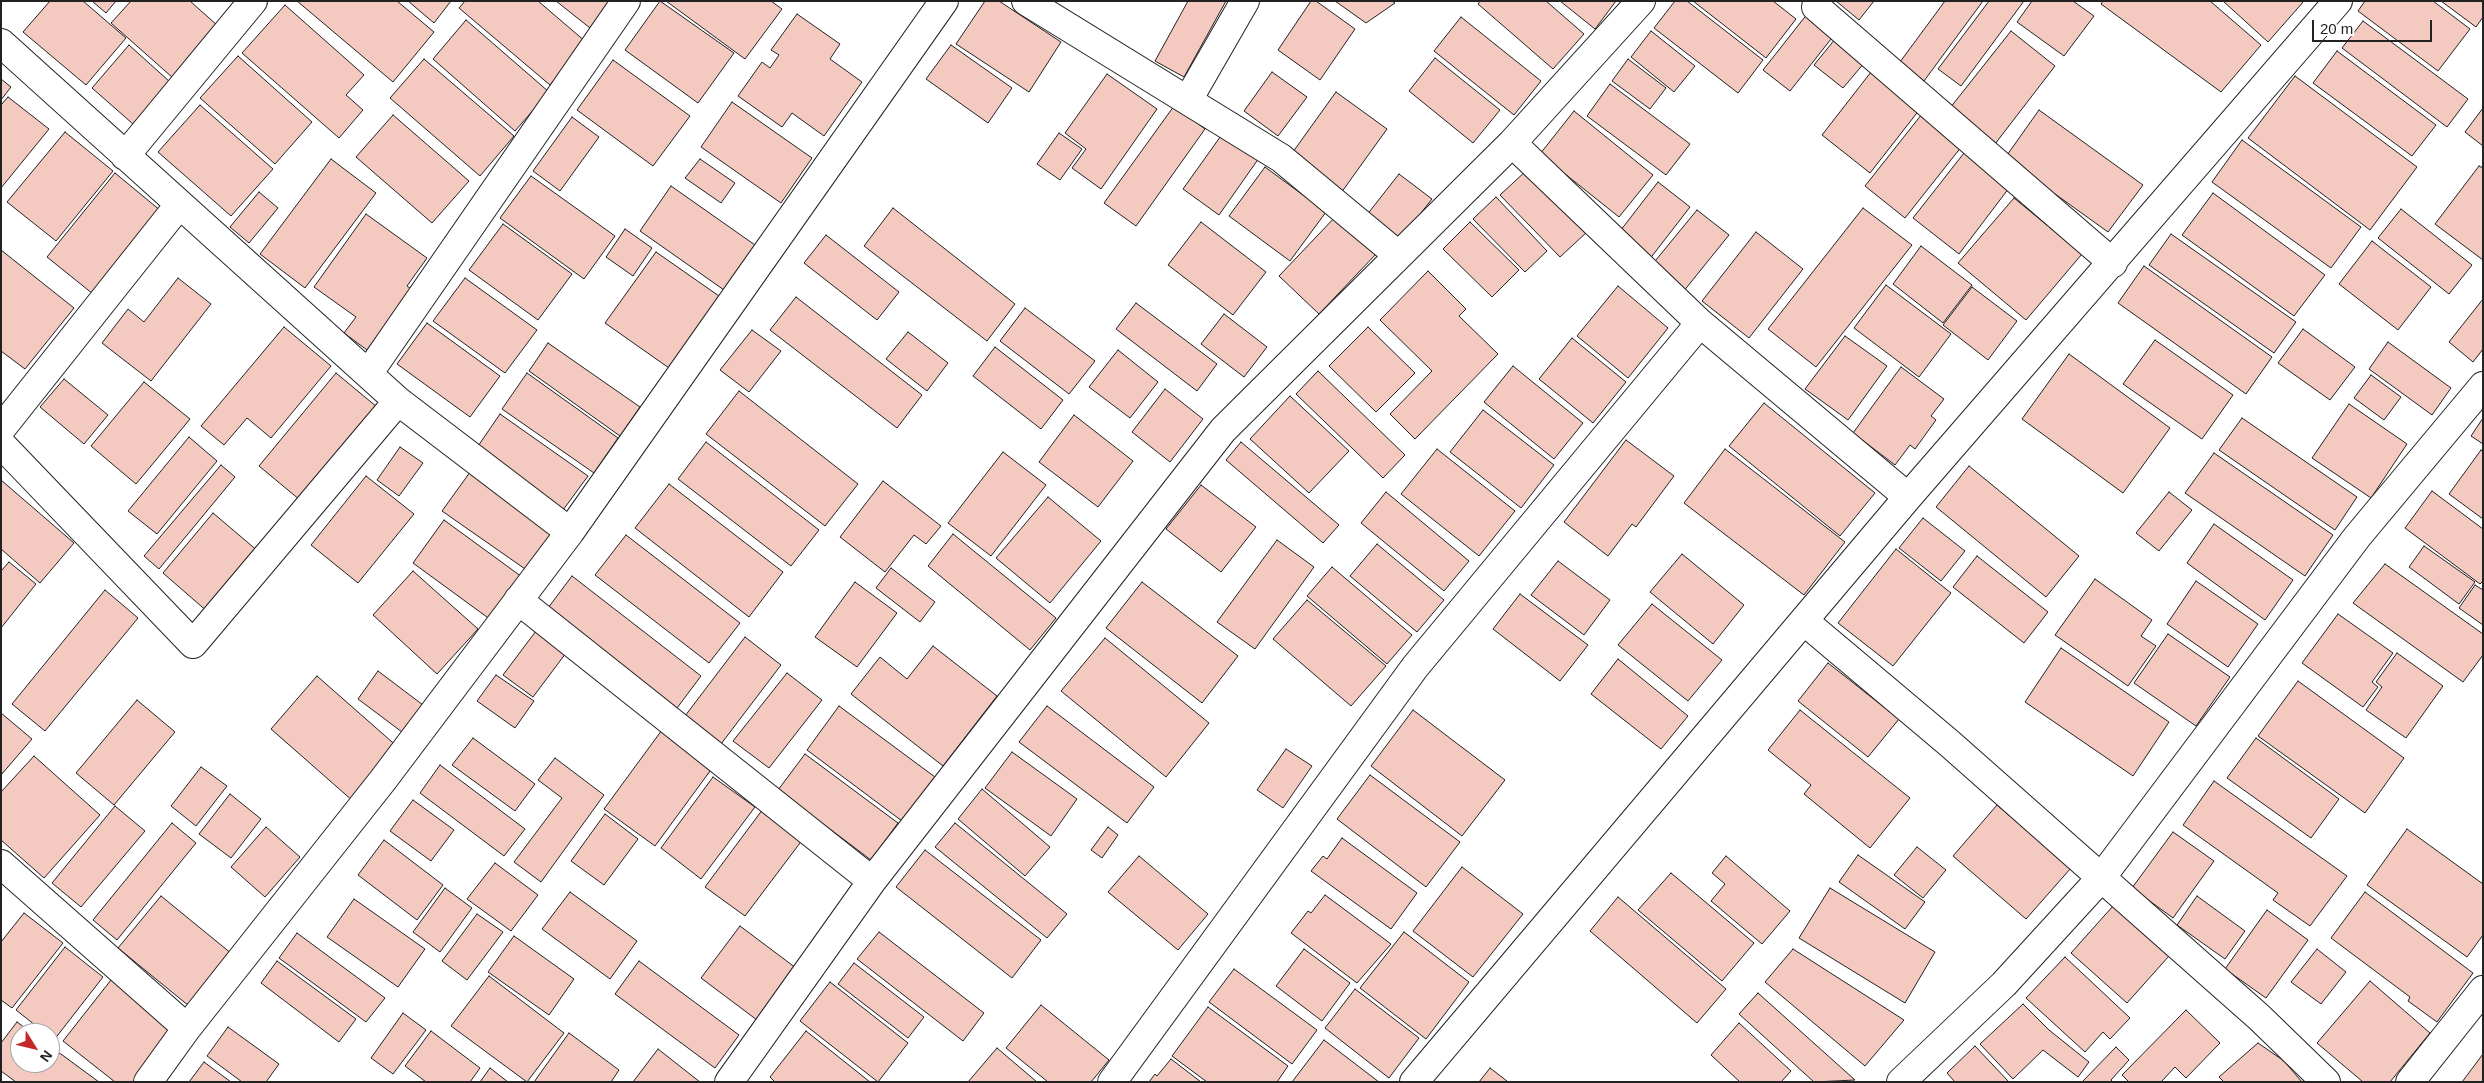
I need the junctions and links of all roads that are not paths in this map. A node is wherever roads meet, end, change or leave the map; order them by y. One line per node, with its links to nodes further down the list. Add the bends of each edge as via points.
1 (254, 1): 12 (street)
2 (626, 1): 17 (street)
3 (944, 1): 23 (street)
4 (1026, 1): 10 (street)
5 (1245, 1): 10 (street)
6 (1641, 1): 11 (street)
7 (2338, 1): 15 (street)
8 (1816, 7): 15 (street)
9 (1, 43): 12 (street)
10 (1188, 100): 14 (street, via 1281,158)
11 (1512, 143): 14 (street); 16 (street)
12 (126, 156): 13 (street)
13 (179, 206): 17 (street); 20 (street)
14 (1398, 254): 28 (street, via 1223,430)
15 (2112, 264): 22 (street)
16 (1700, 323): 22 (street); 33 (street, via 1415,667)
17 (368, 374): 19 (street)
18 (2483, 386): 27 (street, via 2357,537)
19 (398, 401): 21 (street, via 193,644); 23 (street)
20 (1, 429)
21 (1, 444)
22 (1908, 497): 25 (street)
23 (570, 532): 24 (street)
24 (518, 600): 28 (street); 30 (street, via 383,780)
25 (1804, 621): 27 (street); 34 (street)
26 (1, 864): 30 (street)
27 (2101, 878): 35 (street, via 2004,984); 36 (street, via 2260,1018)
28 (872, 881): 32 (street)
29 (2483, 990): 37 (street)
30 (187, 1028): 31 (street)
31 (148, 1082)
32 (729, 1082)
33 (1112, 1082)
34 (1414, 1082)
35 (1901, 1082)
36 (2326, 1082)
37 (2410, 1082)

